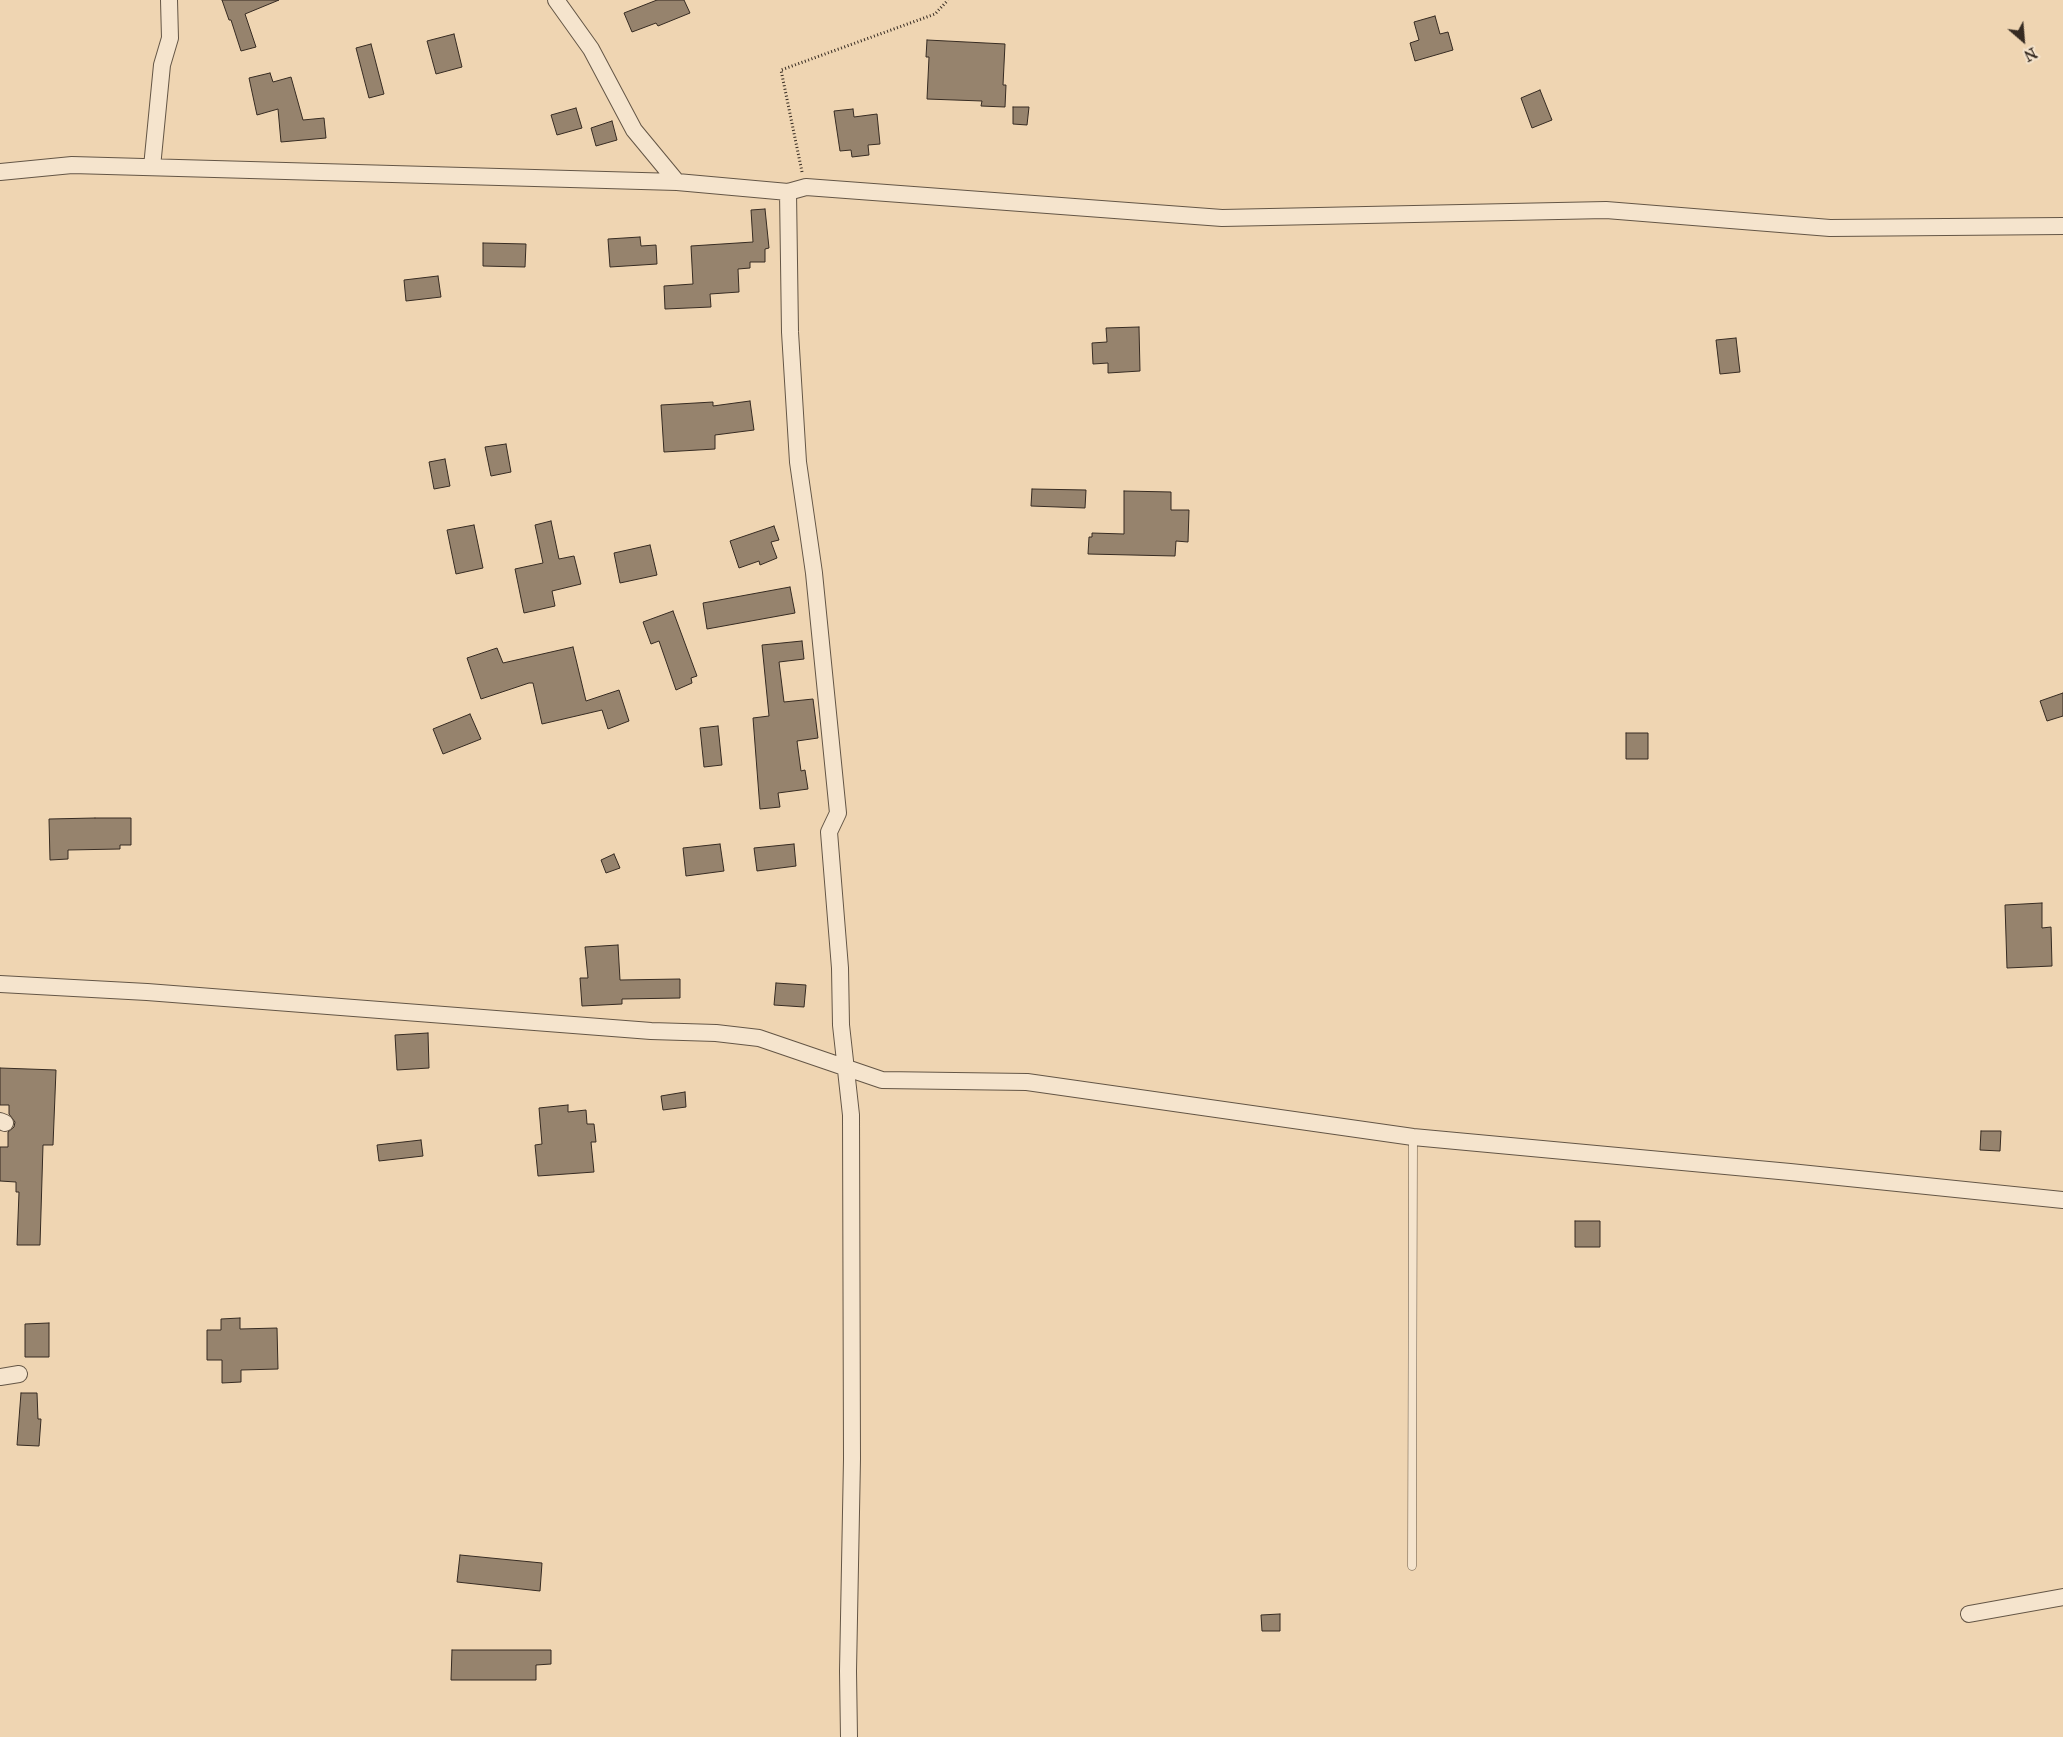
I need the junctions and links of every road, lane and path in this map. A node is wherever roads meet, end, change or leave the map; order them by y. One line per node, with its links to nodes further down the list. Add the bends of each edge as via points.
1 (169, 0): 4 (street, via 170,38 162,65)
2 (556, 0): 6 (street, via 590,49 634,130)
3 (948, 0): 7 (path, via 935,14 781,70)
4 (152, 167): 5 (street, via 72,166); 6 (street)
5 (0, 172)
6 (676, 182): 8 (street)
7 (806, 187): 8 (street); 9 (street, via 1222,218 1606,210 1830,228)
8 (788, 192): 11 (street, via 790,332 798,462 814,572 838,813 829,832)
9 (2063, 226)
10 (0, 984): 11 (street, via 716,1033 759,1038)
11 (846, 1067): 12 (street, via 882,1080 1027,1082); 19 (street, via 851,1115)
12 (1414, 1137): 13 (street); 16 (lane)
13 (2063, 1200)
14 (20, 1374): 15 (street)
15 (0, 1377)
16 (1412, 1566)
17 (2063, 1597): 18 (street)
18 (1969, 1614)
19 (849, 1737)

